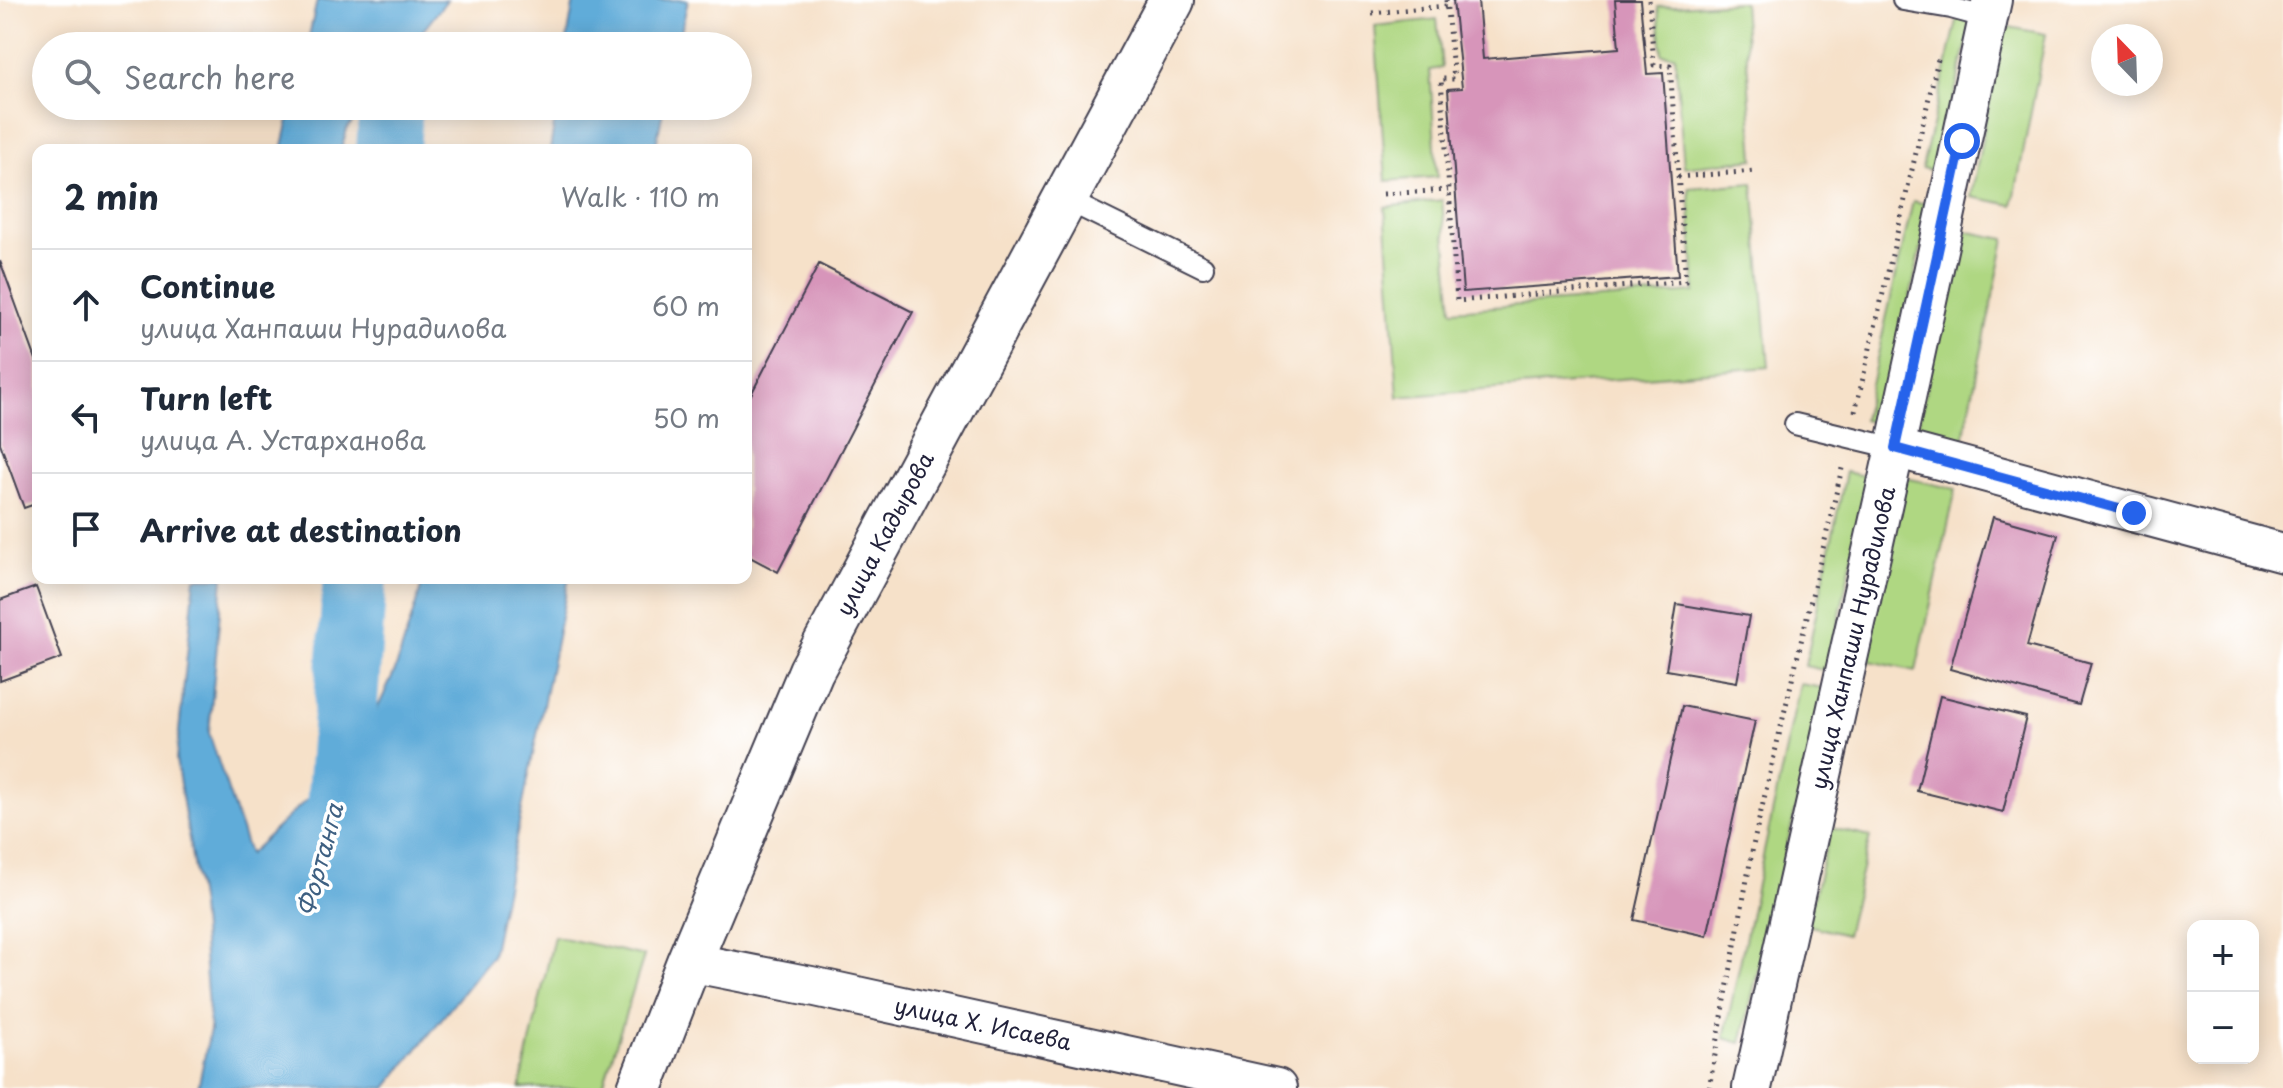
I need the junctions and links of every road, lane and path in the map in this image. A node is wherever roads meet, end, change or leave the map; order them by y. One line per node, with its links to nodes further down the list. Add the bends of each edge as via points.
1 (1172, 0): 12 (main road, улица Кадырова)
2 (1649, 0): 9 (path, via 1654,65 1670,66)
3 (1903, 0): 5 (lane)
4 (1446, 3): 7 (path); 10 (path, via 1454,79 1441,79)
5 (1951, 8): 6 (lane); 15 (path)
6 (1990, 9): 16 (street, улица Ханпаши Нурадилова)
7 (1372, 13)
8 (1755, 171): 9 (path)
9 (1678, 177): 10 (path, via 1686,281 1457,301)
10 (1448, 190): 11 (path)
11 (1383, 194)
12 (1065, 199): 13 (lane); 18 (main road, улица Кадырова, via 811,671)
13 (1203, 267)
14 (1795, 424): 15 (lane)
15 (1849, 436): 16 (lane); 21 (path, via 1754,841)
16 (1895, 448): 17 (street); 22 (street, улица Ханпаши Нурадилова)
17 (2283, 553)
18 (689, 962): 19 (main road, улица Кадырова); 20 (street, улица Х. Исаева)
19 (640, 1088)
20 (1277, 1088)
21 (1709, 1088)
22 (1752, 1088)

